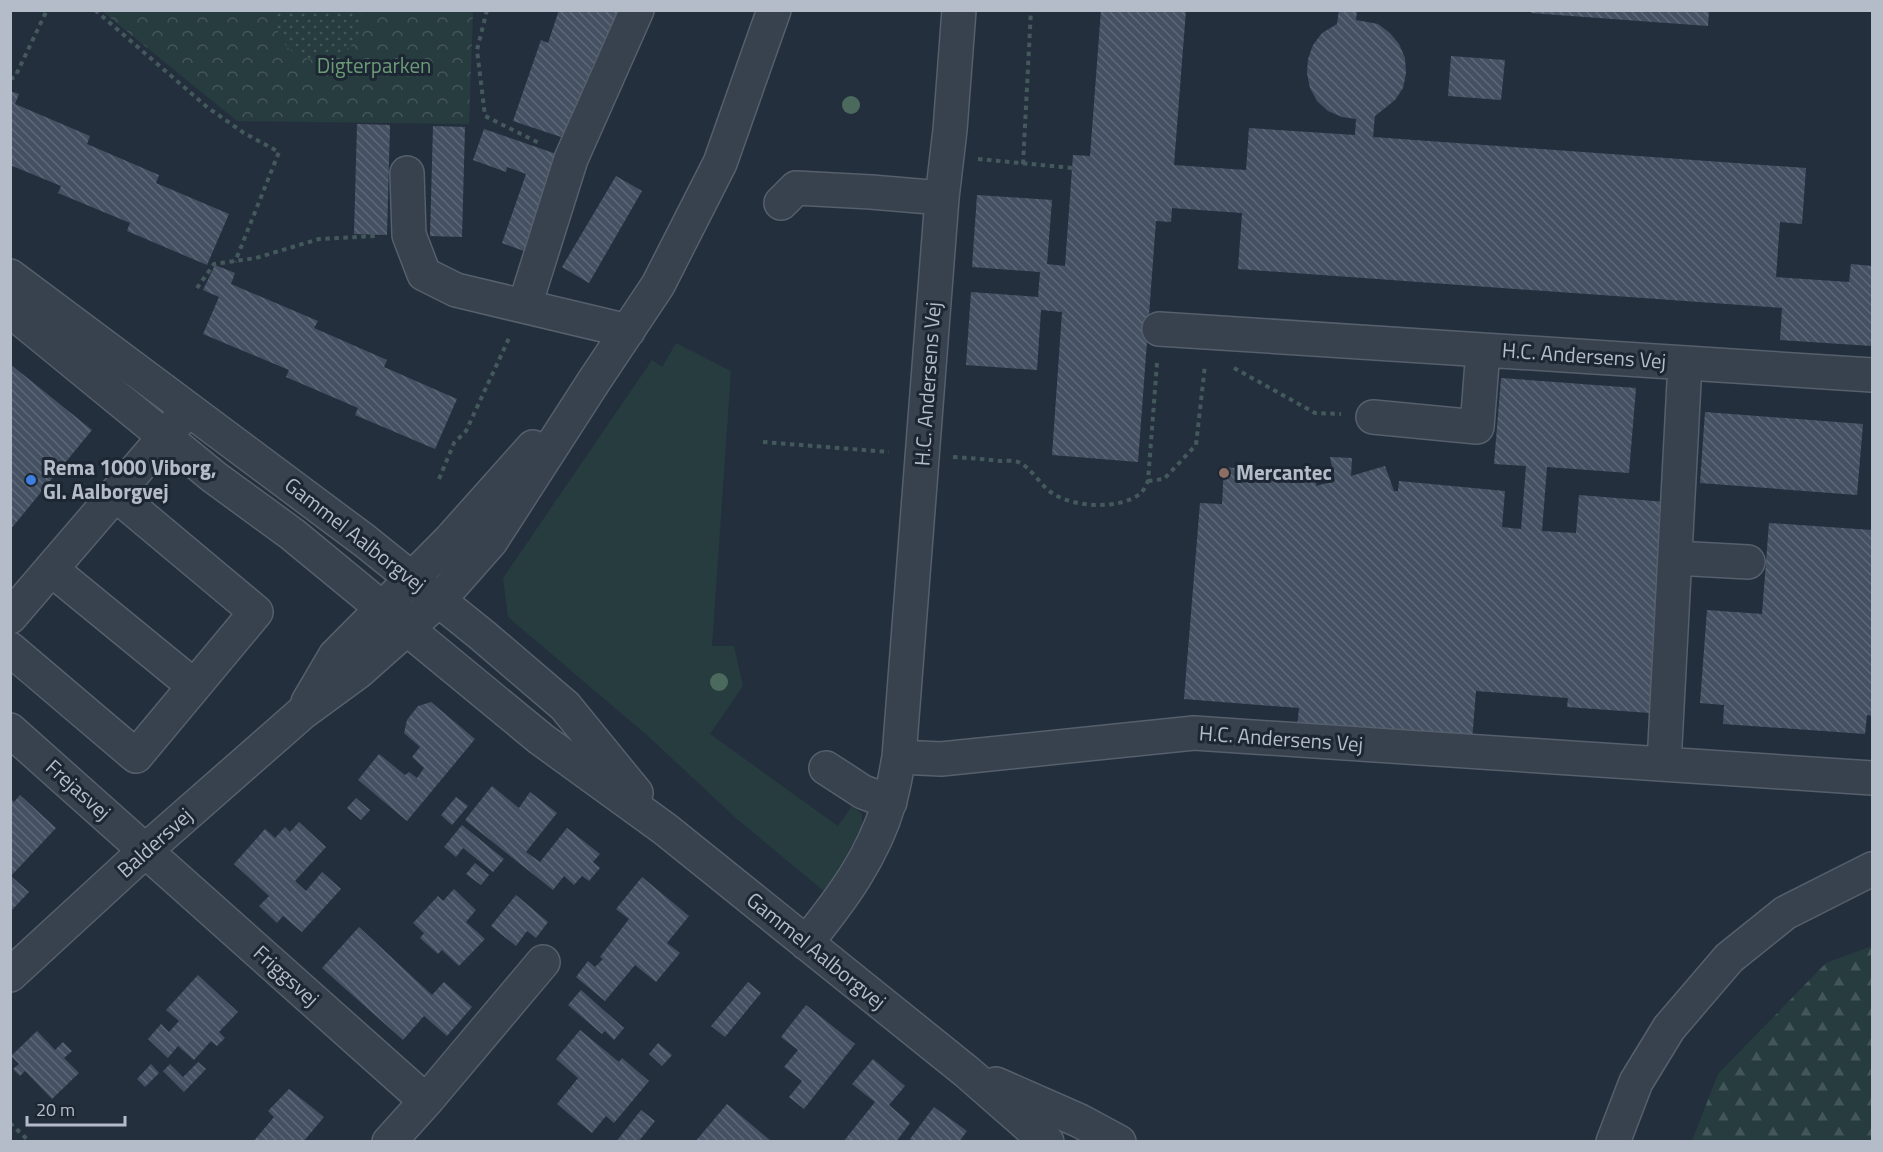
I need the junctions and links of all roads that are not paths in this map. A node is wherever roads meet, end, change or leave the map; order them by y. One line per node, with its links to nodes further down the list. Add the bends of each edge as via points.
1 (637, 10): 8 (street, via 572,159)
2 (774, 10): 11 (street, via 720,164 658,285)
3 (959, 10): 5 (street, H.C. Andersens Vej)
4 (407, 173): 8 (street, via 409,235 424,274 456,290)
5 (942, 198): 6 (street, via 796,188); 32 (street, H.C. Andersens Vej)
6 (781, 203)
7 (10, 276): 16 (street, Gammel Aalborgvej)
8 (525, 305): 11 (street)
9 (10, 310): 18 (street, Gammel Aalborgvej)
10 (1159, 329): 12 (street, H.C. Andersens Vej)
11 (628, 330): 15 (street)
12 (1483, 350): 13 (street, H.C. Andersens Vej); 17 (street, via 1478,426)
13 (1685, 363): 14 (street, H.C. Andersens Vej); 20 (street, H.C. Andersens Vej)
14 (1872, 375)
15 (594, 381): 23 (street); 24 (street, via 491,541)
16 (188, 408): 18 (street); 23 (street, Gammel Aalborgvej)
17 (1373, 417)
18 (165, 437): 19 (street); 25 (street, Gammel Aalborgvej)
19 (115, 494): 22 (street); 29 (street, via 256,612)
20 (1675, 558): 21 (street); 33 (street, H.C. Andersens Vej)
21 (1748, 562)
22 (51, 569): 26 (street); 29 (street)
23 (412, 578): 24 (street, Gammel Aalborgvej); 25 (street, Baldersvej)
24 (439, 600): 27 (street, Baldersvej); 37 (street, Gammel Aalborgvej, via 565,706)
25 (382, 608): 27 (street, Gammel Aalborgvej); 30 (street, Baldersvej, via 335,656)
26 (10, 617)
27 (407, 629): 30 (street, Baldersvej); 37 (street, Gammel Aalborgvej, via 541,739)
28 (10, 649): 29 (street, via 136,756)
29 (194, 686)
30 (302, 713): 38 (street, Baldersvej)
31 (10, 730): 38 (street, Frejasvej)
32 (899, 757): 33 (street, H.C. Andersens Vej, via 941,759 1194,733); 36 (street, H.C. Andersens Vej)
33 (1664, 764): 35 (street, H.C. Andersens Vej)
34 (826, 768): 36 (street, via 862,792)
35 (1872, 778)
36 (890, 802): 40 (street, H.C. Andersens Vej, via 861,866)
37 (665, 830): 40 (street, Gammel Aalborgvej)
38 (146, 850): 42 (street, Baldersvej); 44 (street, Friggsvej)
39 (1872, 869): 48 (street, via 1785,913 1729,958 1669,1028 1636,1082)
40 (806, 943): 43 (street, Gammel Aalborgvej)
41 (543, 962): 44 (street)
42 (10, 975)
43 (967, 1072): 46 (street, Gammel Aalborgvej); 47 (street, Gammel Aalborgvej)
44 (426, 1101): 45 (street)
45 (389, 1142)
46 (1047, 1142)
47 (1119, 1142)
48 (1613, 1142)

